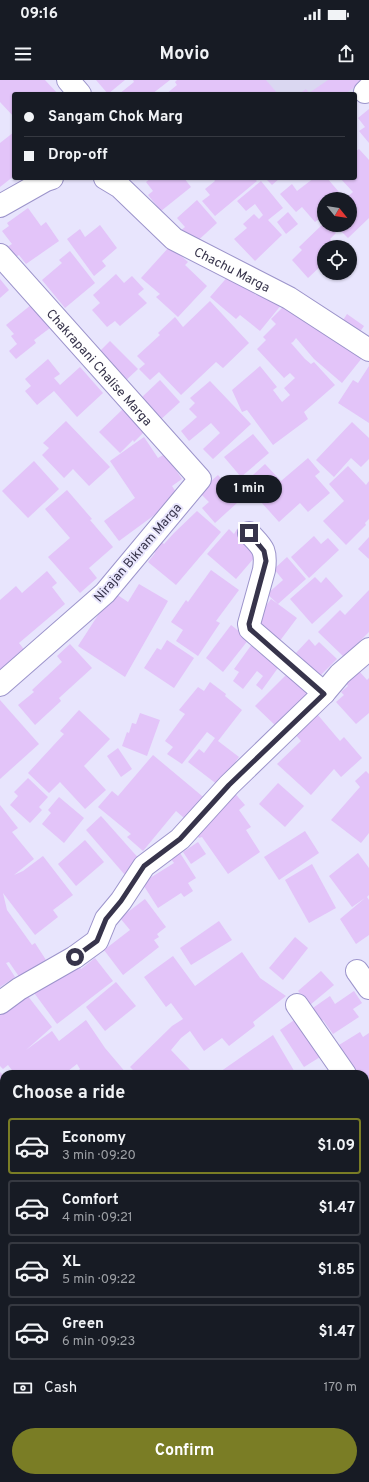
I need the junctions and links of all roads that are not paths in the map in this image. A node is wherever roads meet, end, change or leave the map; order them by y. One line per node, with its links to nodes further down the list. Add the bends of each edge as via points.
1 (68, 80): 2 (street)
2 (78, 92)
3 (46, 180): 5 (street)
4 (108, 180): 7 (street, Chachu Marga, via 120,187 174,239 288,298)
5 (0, 206)
6 (0, 255): 8 (street, Chakrapani Chalise Marga)
7 (369, 350)
8 (200, 479): 11 (street, Nirajan Bikram Marga, via 105,593)
9 (249, 533): 12 (street, via 264,551 266,561 249,624 250,629)
10 (369, 649): 12 (street, via 340,674)
11 (0, 685)
12 (324, 694): 13 (street, via 229,785 180,839 144,866 106,919 97,941)
13 (0, 1003)
14 (297, 1005): 15 (street)
15 (342, 1070)

